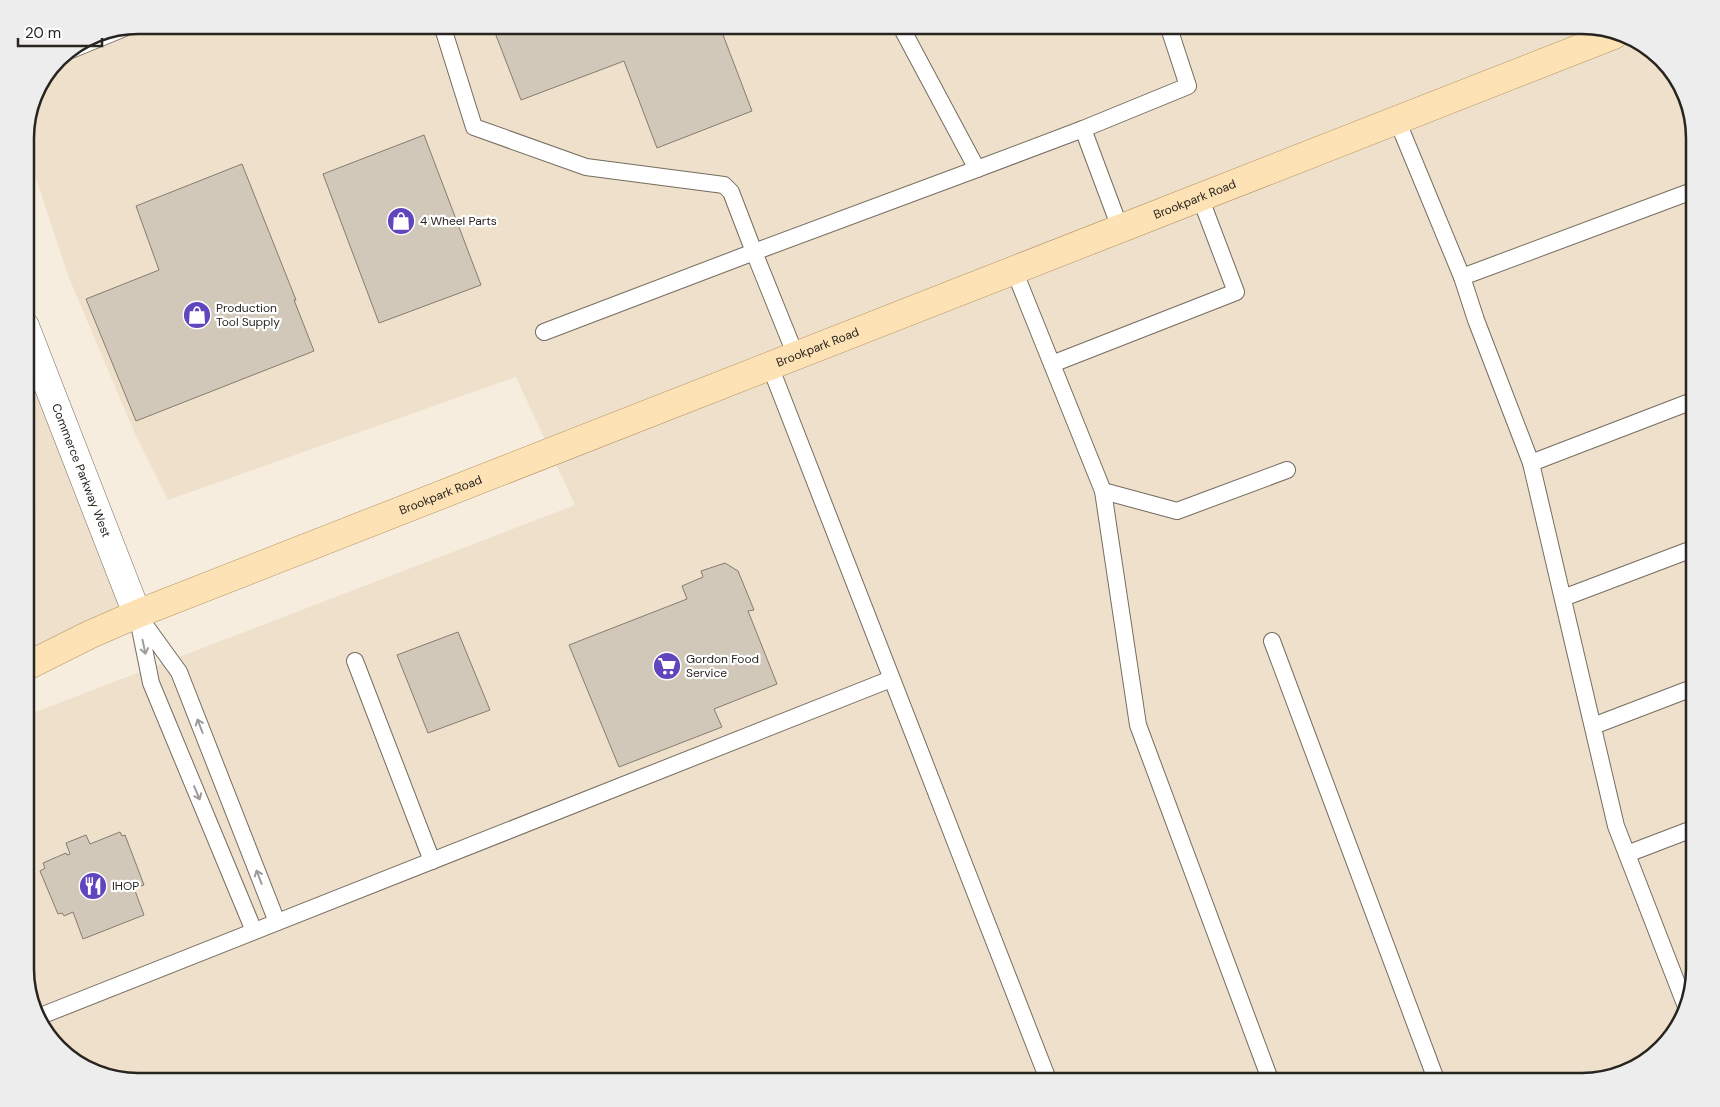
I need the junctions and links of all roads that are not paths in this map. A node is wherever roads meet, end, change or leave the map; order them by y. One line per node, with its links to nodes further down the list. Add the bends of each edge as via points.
1 (445, 34): 11 (lane, via 474,127 586,167 724,185 730,192)
2 (905, 34): 7 (lane)
3 (1171, 34): 6 (lane, via 1188,86)
4 (1596, 35): 5 (main road, Brookpark Road)
5 (1397, 120): 9 (main road, Brookpark Road); 13 (lane)
6 (1083, 129): 7 (lane); 10 (lane)
7 (977, 169): 11 (lane)
8 (1686, 193): 13 (lane)
9 (1200, 197): 10 (main road, Brookpark Road); 17 (lane, via 1236,292)
10 (1120, 228): 12 (main road, Brookpark Road)
11 (754, 252): 14 (lane); 16 (lane)
12 (1014, 270): 16 (main road, Brookpark Road); 17 (lane)
13 (1462, 277): 20 (lane)
14 (544, 332)
15 (34, 349): 25 (street, Commerce Parkway West)
16 (796, 356): 18 (main road, Brookpark Road)
17 (1052, 364): 22 (lane)
18 (770, 366): 25 (main road, Brookpark Road); 29 (lane)
19 (1686, 403): 20 (lane)
20 (1531, 462): 24 (lane)
21 (1287, 470): 22 (lane, via 1177,511)
22 (1103, 491): 40 (lane, via 1138,725)
23 (1686, 551): 24 (lane)
24 (1563, 598): 31 (lane)
25 (137, 614): 28 (main road, Brookpark Road); 35 (lane, one-way to 25, via 179,672); 36 (lane, one-way to 36, via 151,683)
26 (1272, 641): 41 (lane)
27 (355, 661): 34 (lane)
28 (34, 662)
29 (891, 678): 34 (lane); 39 (lane)
30 (1686, 690): 31 (lane)
31 (1593, 726): 33 (lane, via 1616,826)
32 (1686, 831): 33 (lane)
33 (1627, 854): 37 (lane)
34 (432, 861): 35 (lane)
35 (277, 922): 36 (lane)
36 (254, 931): 38 (lane)
37 (1682, 999)
38 (45, 1014)
39 (1045, 1073)
40 (1268, 1073)
41 (1434, 1073)

